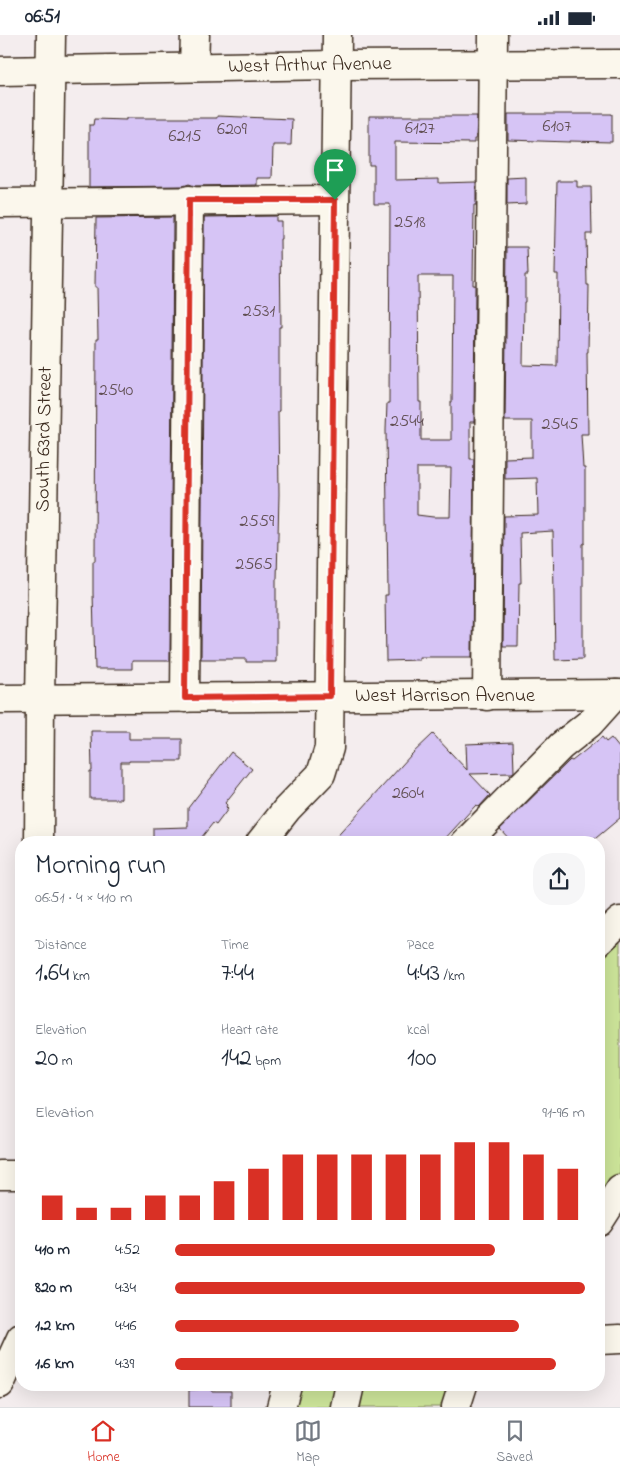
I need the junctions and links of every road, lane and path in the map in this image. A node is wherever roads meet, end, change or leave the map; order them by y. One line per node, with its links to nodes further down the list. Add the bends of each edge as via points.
1 (51, 35): 9 (street, South 63rd Street)
2 (194, 35): 8 (street)
3 (337, 35): 6 (street)
4 (492, 35): 7 (street)
5 (620, 64): 7 (street, West Arthur Avenue)
6 (336, 65): 7 (street, West Arthur Avenue); 8 (street, West Arthur Avenue); 12 (street)
7 (492, 65): 17 (street)
8 (194, 67): 9 (street, West Arthur Avenue)
9 (51, 70): 10 (street, West Arthur Avenue); 13 (street, South 63rd Street)
10 (0, 71)
11 (189, 200): 12 (street); 13 (street); 18 (street)
12 (335, 200): 16 (street)
13 (49, 202): 14 (street); 20 (street, South 63rd Street)
14 (0, 203)
15 (618, 694): 17 (street, West Harrison Avenue); 23 (street)
16 (330, 696): 17 (street, West Harrison Avenue); 18 (street, West Harrison Avenue); 22 (street, via 329,747 321,774)
17 (487, 696)
18 (185, 698): 20 (street, West Harrison Avenue)
19 (0, 699): 20 (street, West Harrison Avenue)
20 (40, 699): 21 (street, South 63rd Street)
21 (39, 836)
22 (266, 836)
23 (472, 836)
24 (620, 921): 25 (street)
25 (605, 935)
26 (0, 1175): 27 (street)
27 (15, 1175)
28 (620, 1189): 29 (street)
29 (605, 1213)
30 (605, 1339): 31 (street)
31 (620, 1339)
32 (15, 1343): 33 (street)
33 (0, 1384)
34 (286, 1391): 37 (street)
35 (348, 1391): 38 (street)
36 (460, 1391): 39 (street)
37 (281, 1407)
38 (344, 1407)
39 (456, 1407)

